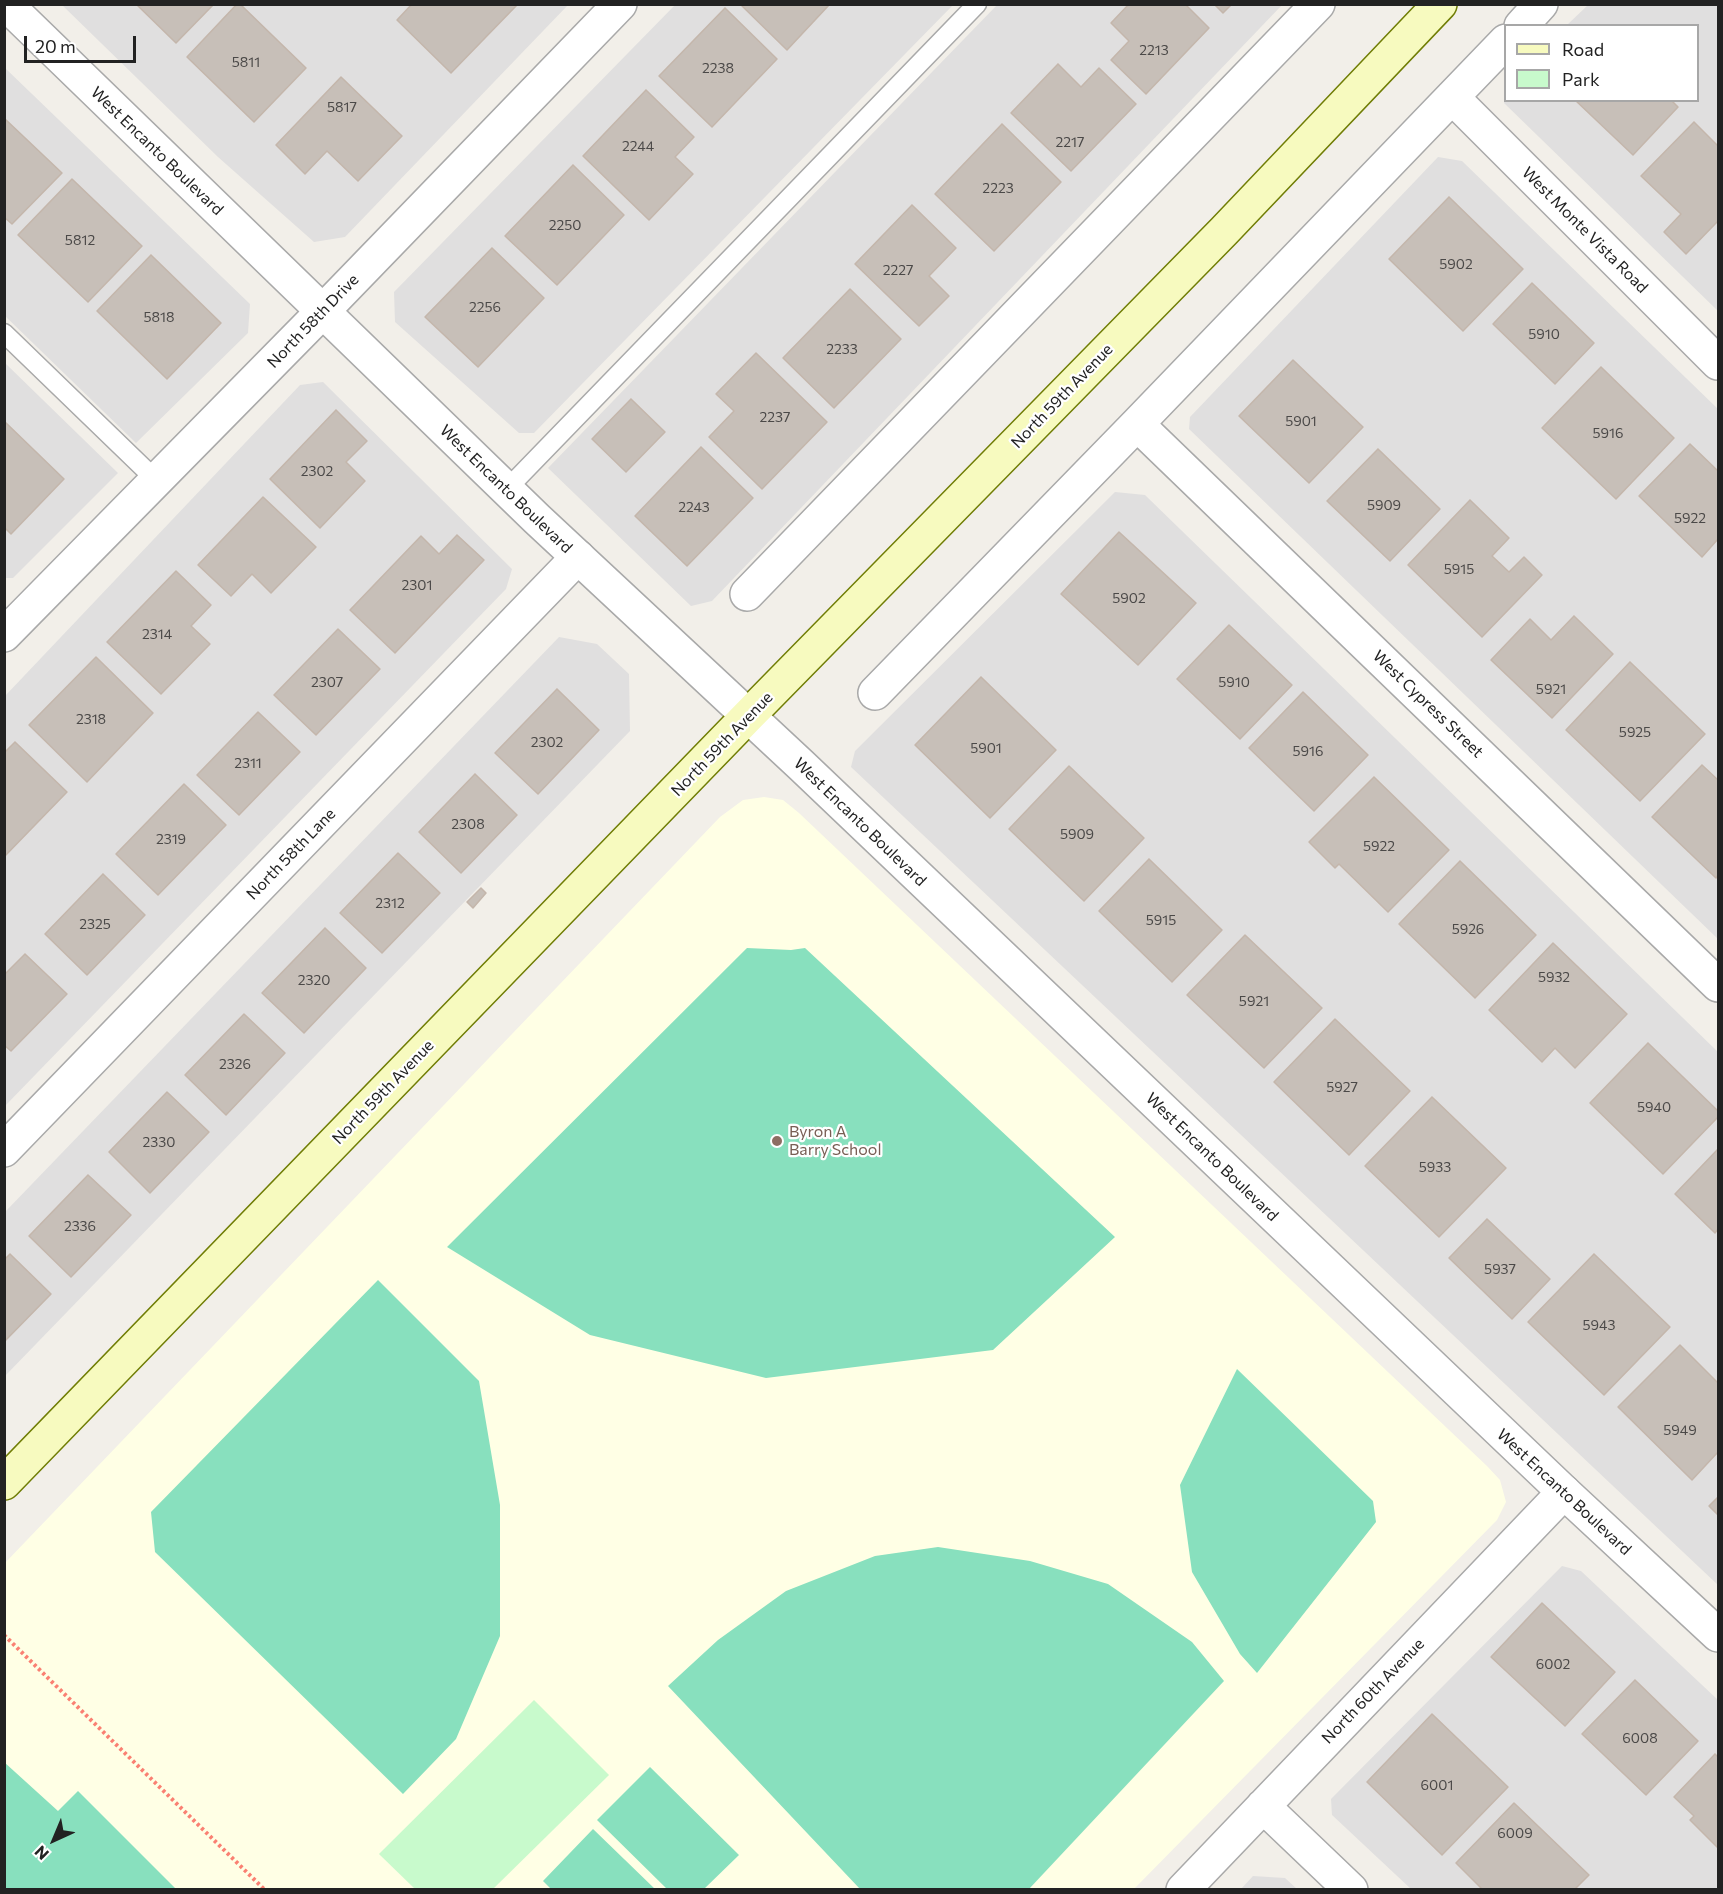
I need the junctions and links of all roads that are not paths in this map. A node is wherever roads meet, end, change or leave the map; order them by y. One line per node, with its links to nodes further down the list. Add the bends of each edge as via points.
1 (6, 4): 10 (street, West Encanto Boulevard)
2 (620, 4): 10 (street, North 58th Drive)
3 (977, 4): 15 (lane)
4 (1318, 4): 17 (street)
5 (1440, 4): 20 (main road, North 59th Avenue)
6 (1541, 4): 7 (street)
7 (1523, 24)
8 (1504, 43): 9 (street)
9 (1452, 97): 12 (street, West Monte Vista Road); 13 (street)
10 (322, 312): 14 (street, North 58th Drive); 15 (street, West Encanto Boulevard)
11 (4, 333): 14 (lane)
12 (1719, 363)
13 (1137, 424): 19 (street); 21 (street, West Cypress Street)
14 (157, 481): 18 (street, North 58th Drive)
15 (506, 490): 16 (street, West Encanto Boulevard)
16 (578, 557): 20 (street, West Encanto Boulevard); 22 (street, North 58th Lane)
17 (747, 594)
18 (4, 635)
19 (875, 693)
20 (748, 716): 23 (main road, North 59th Avenue); 24 (street, West Encanto Boulevard)
21 (1719, 984)
22 (4, 1150)
23 (4, 1483)
24 (1564, 1492): 25 (street, West Encanto Boulevard); 26 (street, North 60th Avenue)
25 (1719, 1635)
26 (1263, 1806): 27 (street, North 60th Avenue); 28 (street)
27 (1183, 1890)
28 (1351, 1890)

